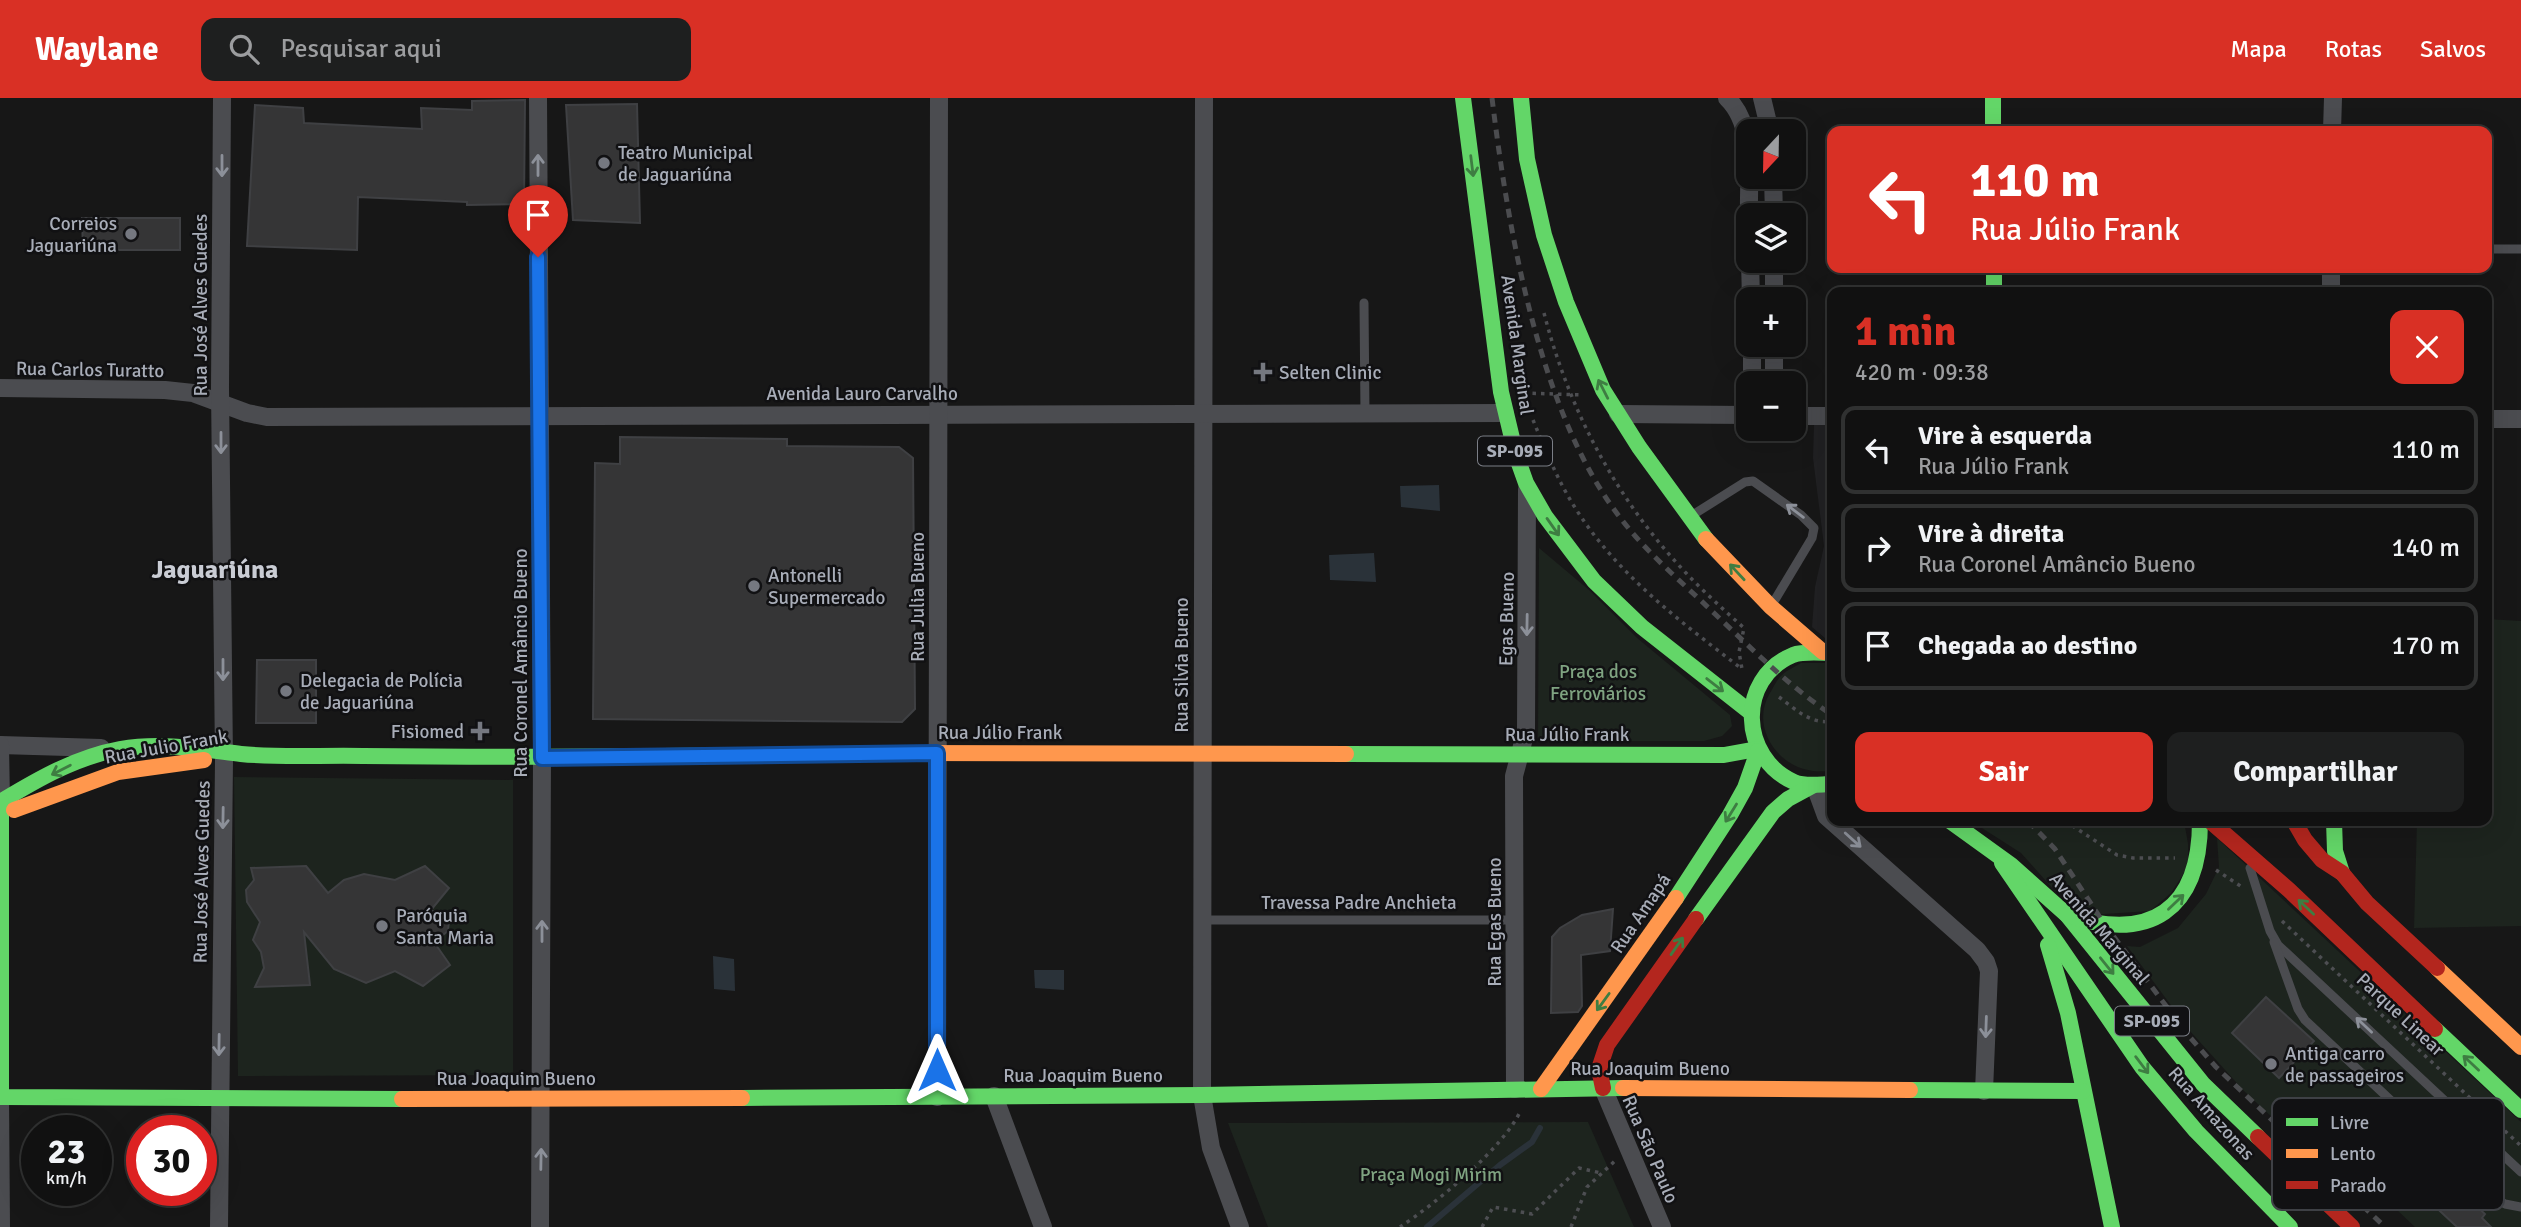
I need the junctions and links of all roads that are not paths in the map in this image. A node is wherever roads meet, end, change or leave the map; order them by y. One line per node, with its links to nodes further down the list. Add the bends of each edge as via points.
1 (222, 98): 19 (street, Rua José Alves Guedes, one-way to 19)
2 (538, 98): 23 (street, Rua Coronel Amâncio Bueno, one-way to 2)
3 (939, 98): 20 (street, Rua Julia Bueno)
4 (1205, 98): 24 (street, Rua Silvia Bueno)
5 (1463, 98): 21 (main road, Avenida Marginal / SP-095, one-way to 21)
6 (1521, 98): 22 (main road, one-way to 6, via 1566,302 1544,235 1527,159)
7 (1727, 98): 14 (street, via 1747,137)
8 (1762, 98): 11 (street)
9 (1993, 98): 12 (main road)
10 (2333, 98): 13 (street)
11 (1767, 119)
12 (1993, 126)
13 (2332, 126)
14 (1749, 203)
15 (2492, 249): 16 (lane)
16 (2521, 249)
17 (1364, 303): 25 (lane)
18 (0, 388): 19 (street, Rua Carlos Turatto, via 165,390 193,393)
19 (220, 403): 23 (street, Avenida Lauro Carvalho, via 267,416); 43 (street, Rua José Alves Guedes, one-way to 43)
20 (938, 413): 23 (street, Avenida Lauro Carvalho); 24 (street, Avenida Lauro Carvalho); 40 (street, Rua Julia Bueno)
21 (1505, 413): 25 (street, Avenida Lauro Carvalho); 31 (main road, Avenida Marginal / SP-095)
22 (1618, 414): 26 (street); 32 (main road)
23 (538, 415): 45 (street, Rua Coronel Amâncio Bueno)
24 (1203, 415): 25 (street, Avenida Lauro Carvalho); 41 (street, Rua Silvia Bueno)
25 (1365, 415)
26 (1736, 415)
27 (1806, 416): 28 (street)
28 (1827, 416)
29 (2492, 419): 30 (street)
30 (2521, 419)
31 (1526, 483): 36 (main road, Avenida Marginal / SP-095, one-way to 36, via 1594,581 1642,627); 44 (street, Egas Bueno, one-way to 44, via 1526,731)
32 (1689, 517): 33 (main road, one-way to 32); 33 (lane, one-way to 32, via 1814,528 1752,481)
33 (1771, 607): 34 (main road)
34 (1827, 652)
35 (1827, 653): 36 (main road, via 1805,653 1772,668 1760,683)
36 (1750, 712): 39 (main road)
37 (0, 745): 38 (street); 47 (street)
38 (120, 749): 43 (main road, via 161,747); 47 (main road, one-way to 47, via 80,760)
39 (1758, 750): 44 (main road, Rua Júlio Frank, via 1724,755); 46 (main road, via 1781,775); 66 (main road, Rua Amapá, one-way to 66, via 1730,815 1658,926)
40 (937, 753): 41 (main road, Rua Júlio Frank); 45 (main road, Rua Júlio Frank); 72 (street, Rua Julia Bueno)
41 (1202, 753): 44 (main road, Rua Júlio Frank); 61 (street, Rua Silvia Bueno)
42 (242, 754): 43 (main road, Rua Julio Frank); 45 (main road, Rua Júlio Frank)
43 (223, 755): 48 (main road, Rua Julio Frank, via 118,772); 73 (street, Rua José Alves Guedes, one-way to 73)
44 (1520, 755): 62 (street, Rua Egas Bueno, via 1514,776)
45 (542, 758): 76 (street, Rua Coronel Amâncio Bueno, one-way to 45)
46 (1820, 785): 49 (street, one-way to 49); 65 (main road, one-way to 46, via 1599,1069 1607,1045 1773,813 1788,799)
47 (0, 802): 48 (main road)
48 (0, 816): 71 (main road)
49 (1827, 817)
50 (1837, 826): 67 (street, one-way to 67, via 1986,962)
51 (1958, 826): 56 (main road, Avenida Marginal / SP-095)
52 (2200, 826): 60 (main road, one-way to 52, via 2105,925 2134,924 2171,908 2184,895 2198,864)
53 (2216, 826): 57 (main road)
54 (2297, 826): 58 (main road, via 2322,860)
55 (2334, 826): 58 (main road)
56 (1991, 848): 59 (main road, Rua Amazonas); 60 (main road, Avenida Marginal / SP-095)
57 (2245, 851): 63 (lane); 77 (main road, one-way to 57)
58 (2342, 873): 64 (main road, via 2367,903)
59 (2031, 904): 68 (main road, via 2056,965); 81 (main road, Rua Amazonas, one-way to 81, via 2142,1067)
60 (2067, 915): 78 (main road, Avenida Marginal / SP-095, one-way to 78, via 2203,1083)
61 (1203, 920): 62 (lane, Travessa Padre Anchieta); 69 (street, Rua Silvia Bueno)
62 (1515, 920): 66 (street, Rua Egas Bueno)
63 (2270, 931): 74 (lane, via 2305,1020); 75 (lane, one-way to 63, via 2277,945)
64 (2521, 1047)
65 (1602, 1088): 66 (main road, Rua Joaquim Bueno); 67 (main road, Rua Joaquim Bueno); 90 (street, Rua São Paulo)
66 (1529, 1089): 69 (main road, Rua Joaquim Bueno)
67 (1984, 1091): 68 (main road, Rua Joaquim Bueno)
68 (2082, 1091): 84 (main road)
69 (1202, 1095): 70 (main road, Rua Joaquim Bueno); 89 (street, Rua Silvia Bueno, via 1211,1148)
70 (994, 1096): 72 (main road, Rua Joaquim Bueno); 88 (street)
71 (0, 1097): 73 (main road, Rua Joaquim Bueno); 85 (street)
72 (937, 1097): 76 (main road, Rua Joaquim Bueno)
73 (219, 1098): 76 (main road, Rua Joaquim Bueno); 86 (street, Rua José Alves Guedes)
74 (2388, 1098)
75 (2441, 1098)
76 (542, 1100): 87 (street, Rua Coronel Amâncio Bueno, one-way to 76)
77 (2521, 1110)
78 (2272, 1150)
79 (2504, 1156): 80 (lane, one-way to 79)
80 (2521, 1172)
81 (2272, 1209)
82 (2273, 1210): 91 (main road, Rua Amazonas, one-way to 91)
83 (2334, 1210): 92 (main road, Avenida Marginal / SP-095, one-way to 92)
84 (2115, 1224)
85 (1, 1227)
86 (219, 1227)
87 (540, 1227)
88 (1043, 1227)
89 (1240, 1227)
90 (1662, 1227)
91 (2290, 1227)
92 (2351, 1227)

